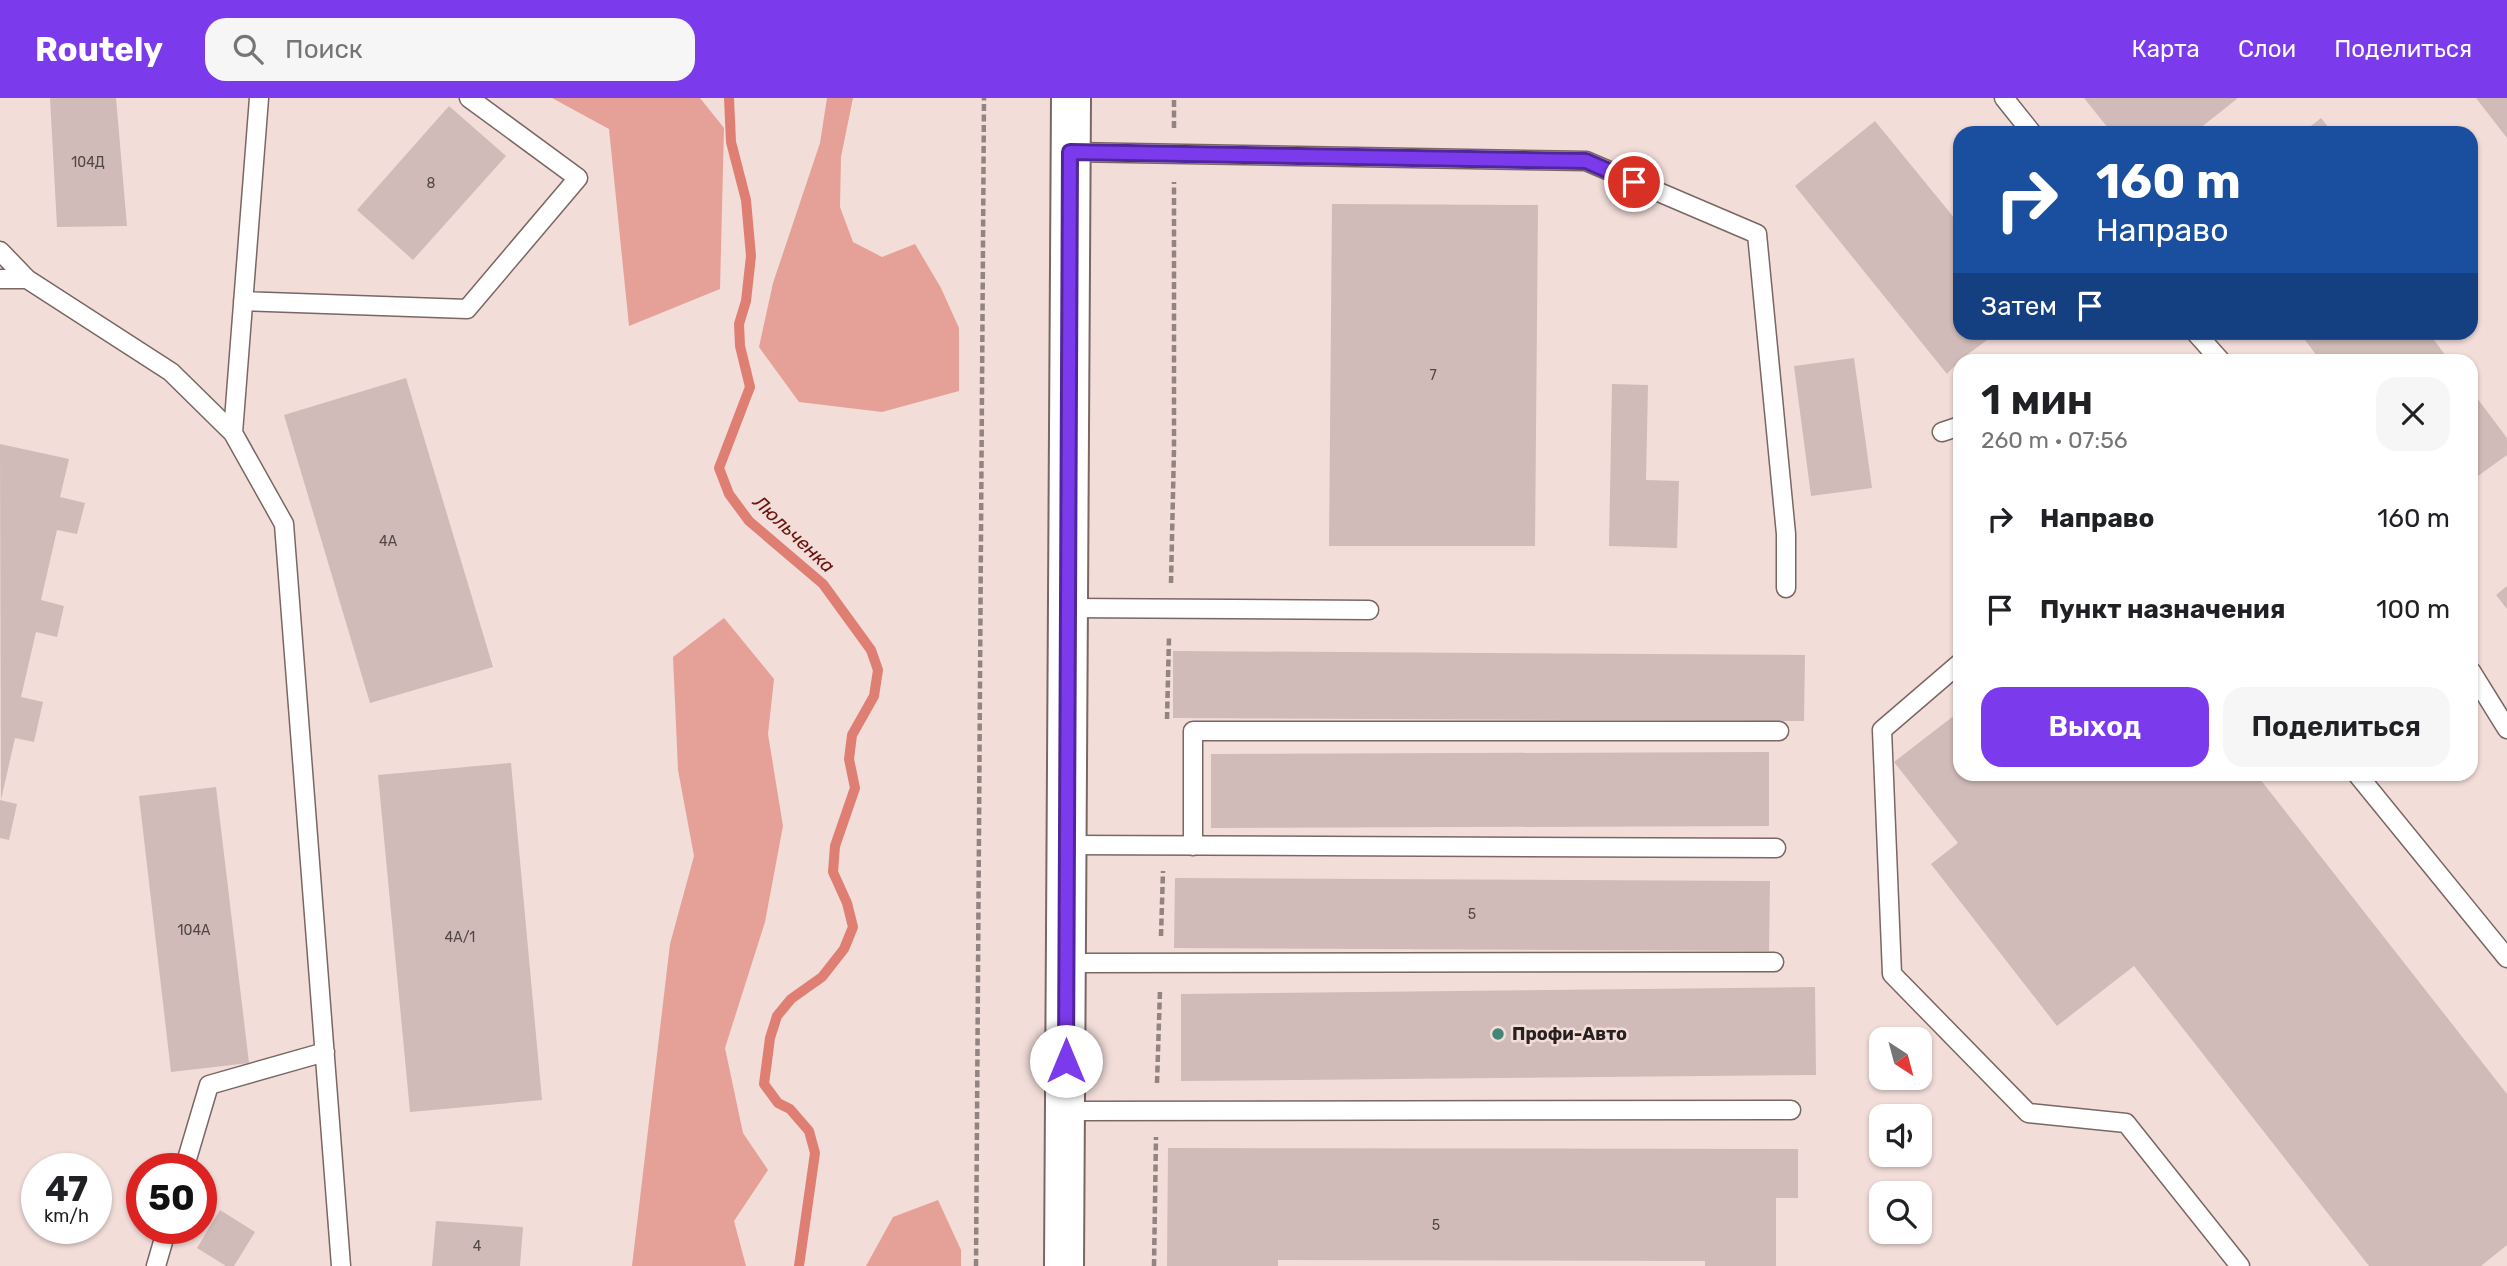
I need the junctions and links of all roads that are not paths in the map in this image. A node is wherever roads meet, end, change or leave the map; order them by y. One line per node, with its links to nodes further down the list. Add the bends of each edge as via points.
1 (259, 98): 10 (lane)
2 (469, 98): 10 (lane, via 578,178 467,309)
3 (1071, 98): 6 (main road)
4 (2004, 98): 5 (lane)
5 (2026, 126)
6 (1070, 152): 16 (lane, via 1586,161 1757,234 1786,534); 17 (main road)
7 (0, 251): 9 (lane)
8 (0, 279): 9 (lane)
9 (27, 279): 15 (lane, via 171,372)
10 (243, 301): 15 (lane)
11 (2202, 340): 12 (lane)
12 (2215, 354)
13 (1953, 428): 14 (lane)
14 (1942, 432)
15 (233, 433): 30 (lane, via 284,524)
16 (1786, 588)
17 (1068, 608): 18 (lane); 24 (main road)
18 (1369, 610)
19 (1953, 669): 38 (lane, via 1882,730 1892,974 2028,1113 2126,1123)
20 (2478, 682): 21 (lane)
21 (2507, 729)
22 (1779, 732): 25 (lane, via 1193,731)
23 (2363, 781): 27 (lane)
24 (1067, 845): 25 (lane); 29 (main road)
25 (1193, 846): 26 (lane)
26 (1776, 848)
27 (2507, 958)
28 (1774, 962): 29 (lane)
29 (1066, 963): 32 (main road)
30 (325, 1052): 33 (lane, via 209,1085); 36 (lane)
31 (1791, 1110): 32 (lane)
32 (1066, 1111): 37 (main road)
33 (189, 1153)
34 (162, 1244): 35 (lane)
35 (156, 1266)
36 (341, 1266)
37 (1064, 1266)
38 (2240, 1266)

